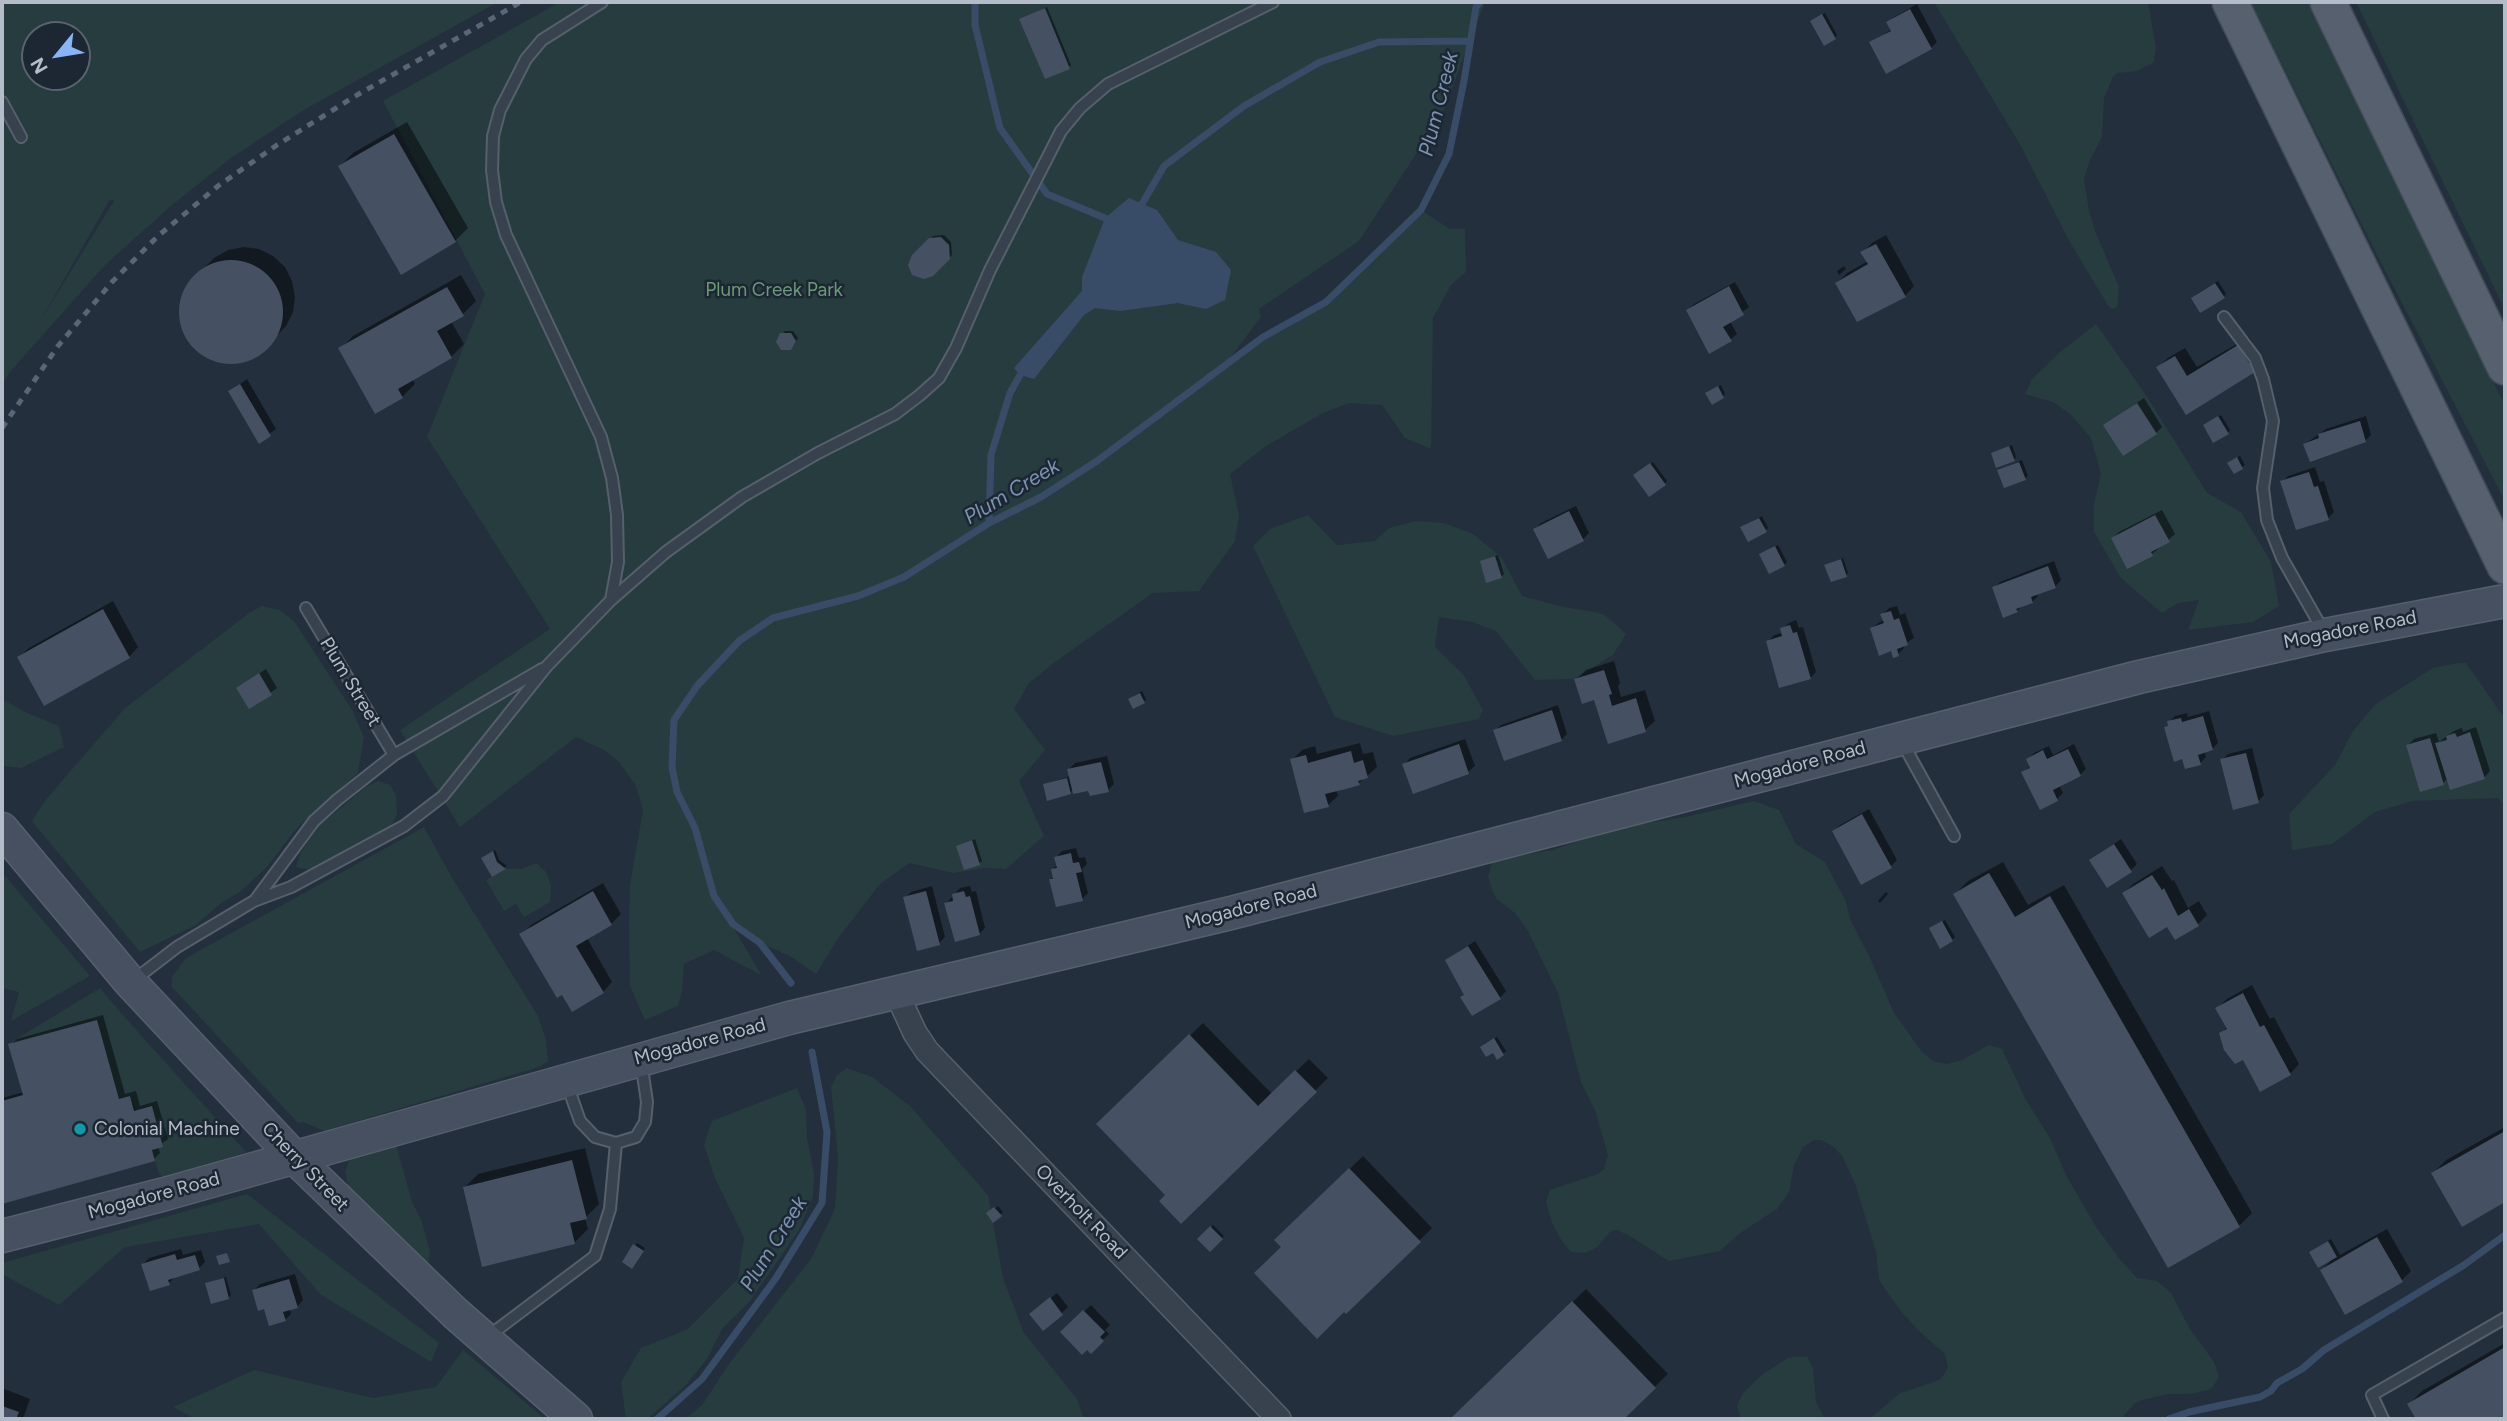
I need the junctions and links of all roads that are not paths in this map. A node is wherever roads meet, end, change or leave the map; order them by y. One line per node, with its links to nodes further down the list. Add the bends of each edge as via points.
1 (602, 2): 10 (lane, via 542,40 526,59 499,110 492,170 506,235 601,437 617,516 618,562)
2 (1273, 2): 10 (lane, via 1108,84 1080,108 1061,131 939,378 895,414 742,497 666,552)
3 (2230, 2): 9 (main road)
4 (2328, 2): 8 (main road)
5 (2, 102): 6 (lane)
6 (21, 137)
7 (2224, 317): 13 (lane, via 2255,358 2273,421 2263,488 2267,520 2281,558)
8 (2505, 367)
9 (2505, 566)
10 (611, 600): 14 (lane)
11 (2505, 601): 13 (street, Mogadore Road)
12 (306, 608): 16 (lane, Plum Street)
13 (2325, 635): 15 (street, Mogadore Road, via 2138,677)
14 (547, 666): 16 (lane); 19 (lane, via 443,796 377,842)
15 (1901, 739): 18 (lane); 21 (street, Mogadore Road, via 1231,913)
16 (394, 755): 19 (lane, via 314,821)
17 (2, 829): 20 (street, Cherry Street)
18 (1954, 835)
19 (254, 901): 20 (lane, via 177,947)
20 (130, 982): 25 (street, Cherry Street)
21 (897, 994): 22 (street, Mogadore Road); 30 (street, Overholt Road, via 927,1051)
22 (640, 1058): 23 (street, Mogadore Road); 24 (lane, via 646,1122 636,1137)
23 (566, 1080): 24 (lane, via 580,1121 595,1137); 25 (street, Mogadore Road)
24 (616, 1143): 28 (lane, via 610,1209 595,1256)
25 (294, 1157): 26 (street, Mogadore Road); 28 (street, Cherry Street)
26 (2, 1236)
27 (2505, 1318): 31 (lane, via 2372,1395)
28 (484, 1339): 29 (street, Cherry Street)
29 (576, 1419)
30 (1279, 1419)
31 (2383, 1419)

